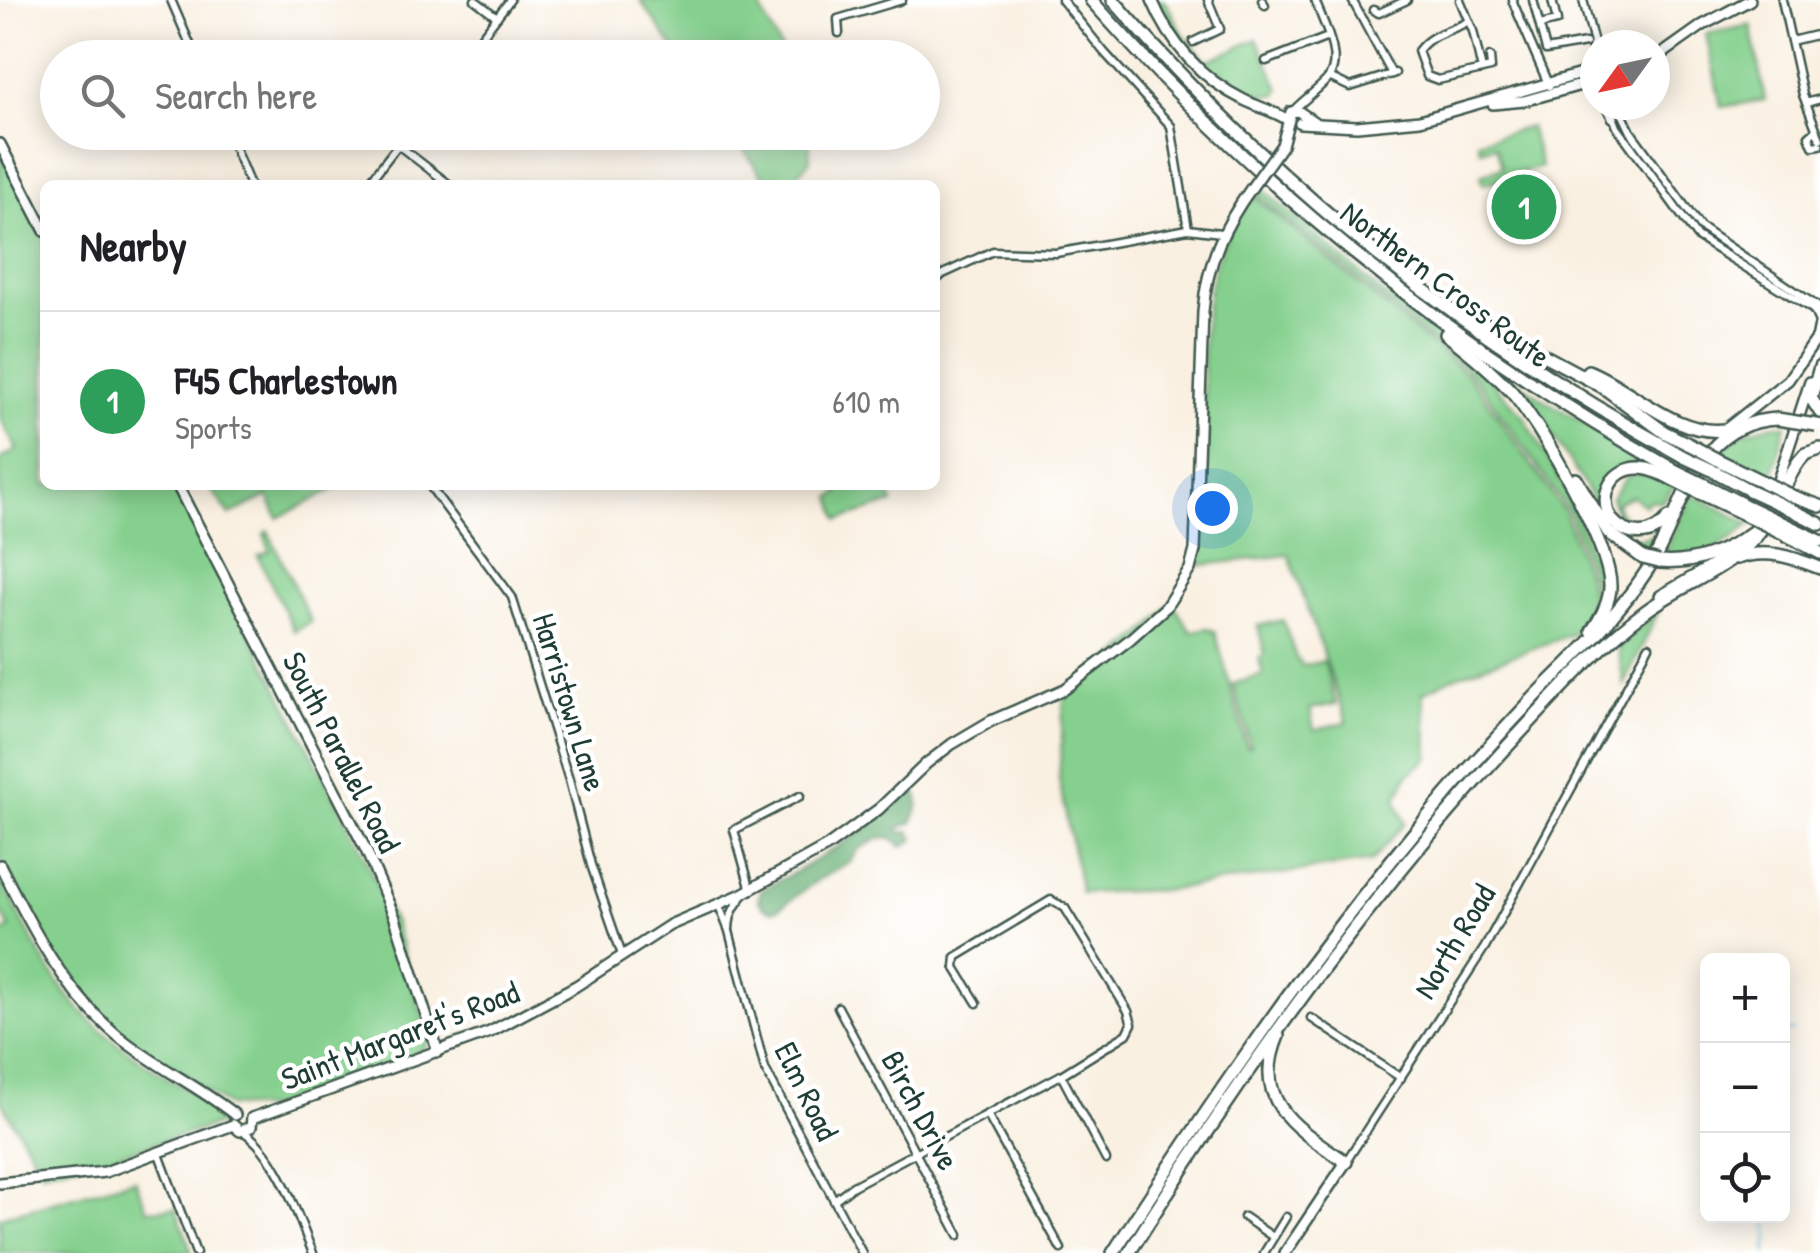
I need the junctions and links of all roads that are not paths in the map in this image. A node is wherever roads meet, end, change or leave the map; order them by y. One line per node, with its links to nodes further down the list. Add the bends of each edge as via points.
1 (171, 0): 29 (street)
2 (475, 0): 22 (street)
3 (510, 0): 22 (street)
4 (902, 0): 26 (street, via 838,19)
5 (1062, 0): 60 (street, via 1169,124)
6 (1091, 0): 63 (highway, Northern Cross Route, via 1211,128)
7 (1113, 0): 61 (highway, Northern Cross Route, via 1224,119)
8 (1152, 0): 47 (main road, via 1194,64 1224,88)
9 (1315, 0): 28 (street)
10 (1352, 0): 40 (street, via 1394,73 1350,87)
11 (1407, 0): 20 (street, via 1380,14)
12 (1512, 0): 21 (street)
13 (1552, 0): 24 (street, via 1558,21)
14 (1583, 0): 25 (street)
15 (1750, 0): 33 (main road)
16 (1782, 0): 31 (street)
17 (1462, 1): 23 (street)
18 (1208, 3): 32 (street, via 1220,29)
19 (1534, 3): 21 (street); 24 (street)
20 (1372, 10)
21 (1517, 11): 43 (street)
22 (497, 17): 30 (street)
23 (1467, 22): 37 (street); 37 (street, via 1418,51 1431,80)
24 (1540, 26): 34 (street, via 1546,50)
25 (1586, 30)
26 (839, 33)
27 (1820, 34): 31 (street)
28 (1328, 36): 36 (street); 40 (street)
29 (188, 40)
30 (480, 40)
31 (1791, 41): 45 (street)
32 (1193, 42)
33 (1670, 46)
34 (1580, 48)
35 (1490, 56): 37 (street, via 1492,66)
36 (1266, 61)
37 (1482, 70)
38 (1580, 72): 41 (main road)
39 (1580, 75): 41 (main road)
40 (1330, 77): 47 (street)
41 (1564, 81): 43 (main road)
42 (1580, 85): 46 (main road)
43 (1549, 86): 46 (main road)
44 (1820, 99): 45 (street)
45 (1806, 103): 50 (street)
46 (1471, 108): 47 (main road, via 1382,125)
47 (1295, 116): 62 (main road, Saint Margaret's Road, bridge)
48 (1615, 120): 65 (street, via 1697,237)
49 (1625, 120): 66 (street, via 1700,228)
50 (1817, 125): 51 (street)
51 (1820, 142)
52 (0, 144): 59 (main road)
53 (235, 150): 56 (street)
54 (394, 150): 57 (street)
55 (404, 150): 58 (street)
56 (248, 180)
57 (372, 180)
58 (444, 180)
59 (40, 220)
60 (1188, 228): 62 (street); 64 (street, via 1056,253 993,251)
61 (1342, 228): 70 (highway, via 1462,312); 75 (highway, Northern Cross Route, via 1584,400)
62 (1222, 234): 95 (main road, Saint Margaret's Road, via 1204,293 1195,550 1166,607 1077,681 970,732 842,837)
63 (1354, 254): 67 (highway, Northern Cross Route); 92 (highway, via 1510,390 1559,460 1595,537 1610,587 1602,617)
64 (940, 277)
65 (1804, 304): 66 (street); 69 (street, via 1819,320)
66 (1820, 311)
67 (1454, 330): 77 (highway, Northern Cross Route); 85 (highway, bridge, via 1520,394 1608,532 1630,552 1676,564 1708,557)
68 (1820, 334): 69 (main road)
69 (1811, 348): 73 (main road, via 1788,380)
70 (1540, 353): 73 (highway, via 1613,382 1682,422); 75 (highway, via 1603,387)
71 (1820, 365): 72 (highway, via 1812,398); 85 (main road)
72 (1819, 421): 76 (highway, bridge, via 1761,422 1734,433)
73 (1724, 430): 76 (main road)
74 (1820, 449): 85 (highway, via 1805,454)
75 (1688, 451): 76 (highway, bridge)
76 (1711, 464): 80 (highway); 81 (highway, bridge, via 1749,490); 81 (highway, bridge, via 1763,482)
77 (1674, 475): 80 (highway, via 1625,471 1608,488 1607,512 1617,526 1641,534 1666,522); 84 (highway, bridge)
78 (180, 490): 106 (main road, South Parallel Road, via 366,850)
79 (433, 490): 101 (street, Harristown Lane, via 512,597)
80 (1680, 499): 92 (highway, via 1636,587)
81 (1791, 503): 82 (highway); 83 (highway)
82 (1820, 506)
83 (1820, 524)
84 (1781, 528): 86 (highway); 87 (highway)
85 (1757, 530): 89 (highway, via 1748,545); 90 (main road, via 1732,553 1642,608)
86 (1820, 541)
87 (1820, 553)
88 (1820, 568): 89 (highway, via 1764,553)
89 (1704, 574): 90 (highway)
90 (1616, 635): 102 (highway, via 1456,804)
91 (1649, 646): 108 (street, North Road, via 1502,918)
92 (1530, 702): 126 (highway, via 1336,929)
93 (800, 796): 95 (street, via 734,830)
94 (0, 865): 110 (main road, via 54,966 84,1004)
95 (750, 887): 96 (main road, Saint Margaret's Road); 98 (street)
96 (718, 903): 97 (main road, Saint Margaret's Road); 98 (street); 99 (street, Elm Road)
97 (701, 912): 100 (street, via 718,916); 101 (main road, Saint Margaret's Road)
98 (730, 915): 99 (street, Elm Road)
99 (729, 931): 100 (street, Elm Road)
100 (732, 942): 117 (street, Elm Road, via 765,1069)
101 (622, 955): 106 (main road, Saint Margaret's Road, via 530,1013)
102 (1318, 974): 115 (highway, via 1277,1037 1270,1078 1292,1124); 127 (highway)
103 (977, 1003): 107 (street, via 955,967 956,956 1044,902 1059,902 1132,1024)
104 (838, 1007): 112 (street, Birch Drive)
105 (1310, 1018): 108 (street)
106 (438, 1052): 111 (main road, Saint Margaret's Road)
107 (1064, 1073): 109 (street); 114 (street)
108 (1401, 1078): 115 (street, North Road)
109 (988, 1114): 112 (street); 122 (street)
110 (234, 1120): 111 (main road); 111 (main road, via 246,1112); 113 (main road)
111 (249, 1125): 124 (street)
112 (915, 1153): 117 (street); 120 (street, Birch Drive)
113 (160, 1158): 116 (main road); 123 (street)
114 (1106, 1160)
115 (1346, 1162): 129 (main road, North Road)
116 (0, 1184)
117 (832, 1196): 125 (street, Elm Road)
118 (1244, 1217): 121 (street)
119 (1286, 1217): 121 (street)
120 (959, 1235)
121 (1273, 1237): 128 (street)
122 (1061, 1249)
123 (196, 1253)
124 (313, 1253)
125 (862, 1253)
126 (1111, 1253)
127 (1129, 1253)
128 (1264, 1253)
129 (1285, 1253)

